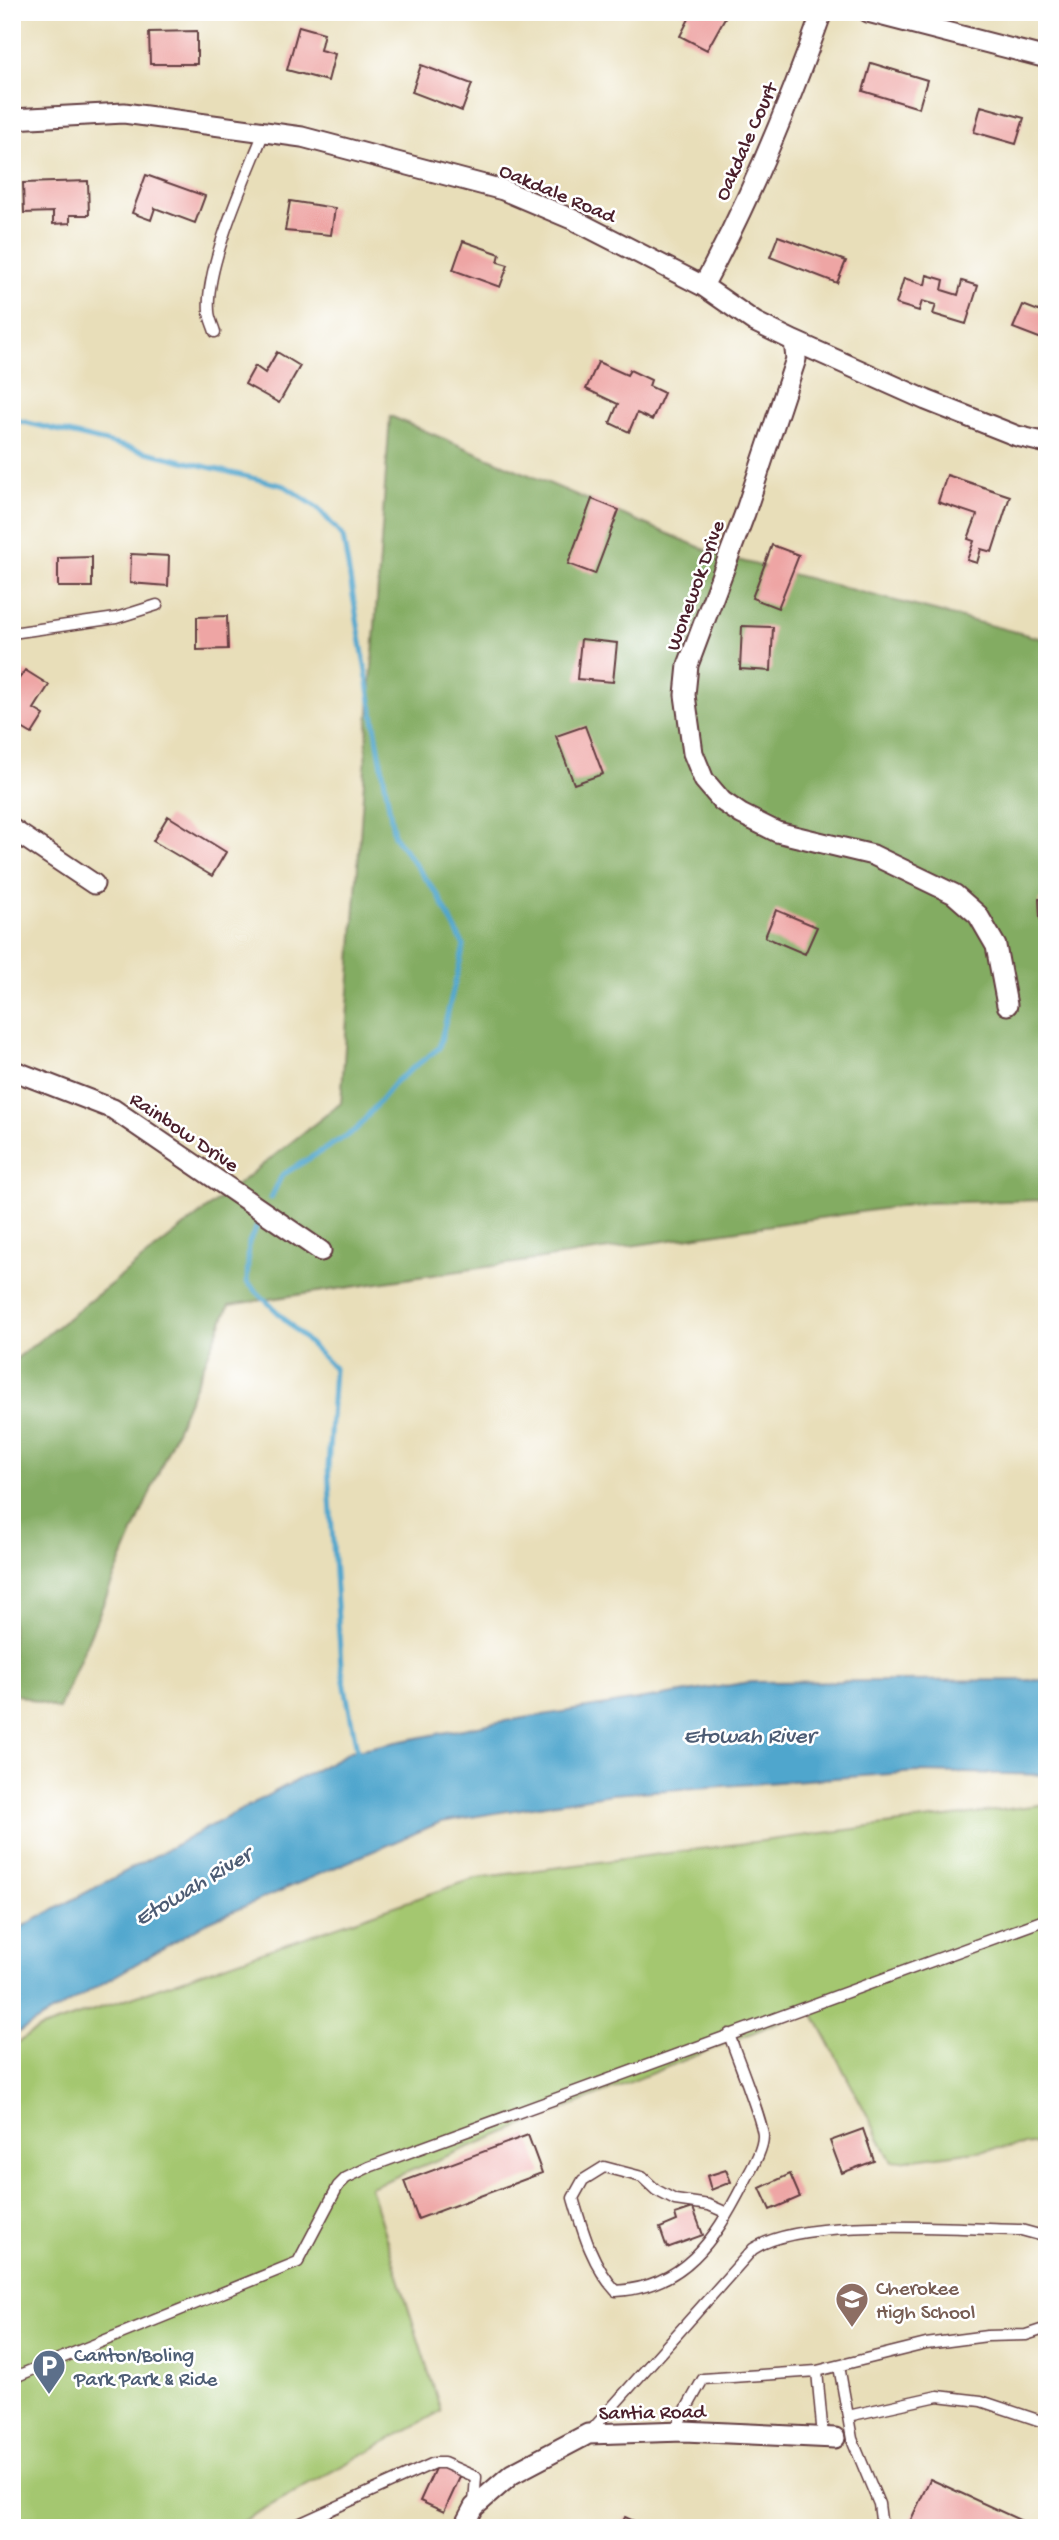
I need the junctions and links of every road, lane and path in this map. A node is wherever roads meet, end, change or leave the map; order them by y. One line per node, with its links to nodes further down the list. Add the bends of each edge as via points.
1 (822, 12): 6 (street, Oakdale Court, via 804,63)
2 (868, 12): 3 (street)
3 (1047, 58)
4 (12, 119): 5 (street, Oakdale Road, via 124,113)
5 (264, 132): 6 (street, Oakdale Road, via 302,137 503,190); 7 (lane, via 209,294 208,313)
6 (703, 286): 8 (street, Oakdale Road, via 755,322)
7 (215, 331)
8 (794, 341): 9 (street, Oakdale Road, via 1017,436); 14 (street, Wonewok Drive, via 796,359 688,665 685,695 693,752 704,780 741,814 777,832 873,855 954,894 978,915 996,946)
9 (1047, 443)
10 (157, 605): 11 (lane, via 116,618)
11 (12, 633)
12 (12, 829): 13 (street)
13 (94, 884)
14 (1007, 1005)
15 (12, 1070): 16 (street, Rainbow Drive, via 113,1109)
16 (321, 1251)
17 (1047, 1919): 18 (lane)
18 (729, 2034): 19 (lane, via 763,2135 755,2161); 24 (lane, via 346,2178 298,2262)
19 (727, 2213): 19 (lane, via 704,2251 683,2269 639,2290 616,2291 604,2278 586,2241 573,2198 583,2180 604,2167 642,2177 675,2200)
20 (1047, 2237): 28 (lane, via 1021,2230 835,2228 768,2239 752,2249)
21 (1047, 2328): 22 (lane, via 1026,2335 926,2344)
22 (839, 2366): 23 (lane); 25 (lane)
23 (817, 2371): 27 (lane, via 703,2379); 29 (lane)
24 (12, 2378)
25 (848, 2416): 26 (lane, via 938,2396 981,2401); 33 (lane, via 852,2440 880,2504)
26 (1047, 2423)
27 (673, 2431): 28 (street, Santia Road); 29 (street, Santia Road)
28 (589, 2434): 30 (street, Santia Road, via 512,2474)
29 (829, 2437)
30 (474, 2507): 31 (lane, via 477,2477 434,2463); 32 (street, Santia Road)
31 (290, 2528)
32 (463, 2528)
33 (881, 2528)

